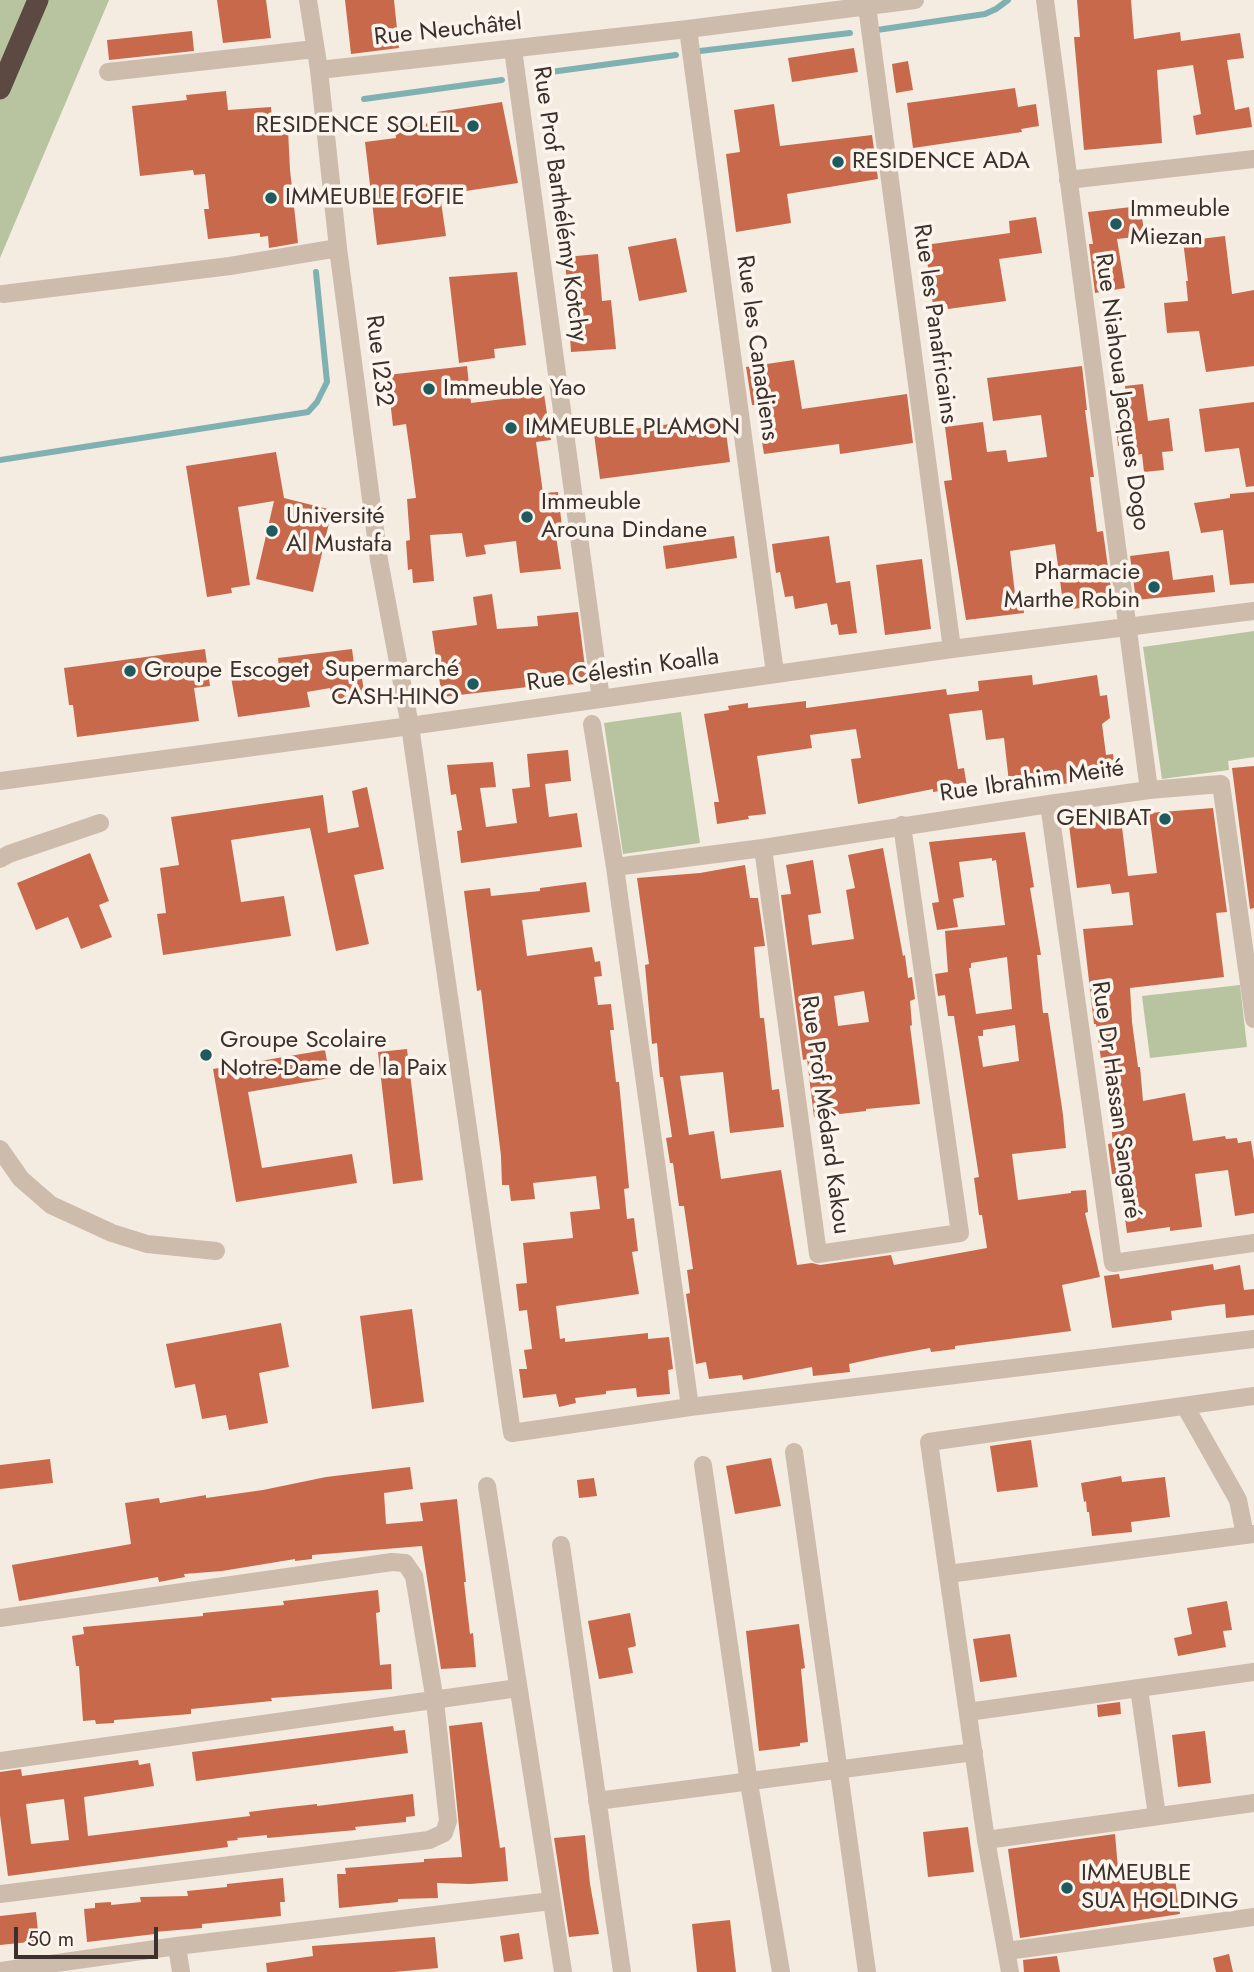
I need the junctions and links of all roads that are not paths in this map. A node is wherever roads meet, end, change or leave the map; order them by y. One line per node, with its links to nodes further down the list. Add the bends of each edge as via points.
1 (38, 0): 11 (highway)
2 (308, 0): 8 (street, Rue I232)
3 (915, 0): 5 (street, Rue Neuchâtel)
4 (1045, 0): 13 (street, Rue Niahoua Jacques Dogo)
5 (867, 6): 6 (street, Rue Neuchâtel); 18 (street, Rue les Panafricains)
6 (688, 30): 7 (street, Rue Neuchâtel); 19 (street, Rue les Canadiens)
7 (513, 48): 9 (street, Rue Neuchâtel); 20 (street, Rue Prof Barthélémy Kotchy)
8 (315, 49): 9 (street, Rue I232); 10 (street)
9 (319, 70): 14 (street, Rue I232)
10 (108, 72)
11 (0, 89)
12 (1254, 159): 13 (street)
13 (1068, 180): 17 (street, Rue Niahoua Jacques Dogo)
14 (338, 248): 15 (street); 22 (street, Rue I232, via 379,560)
15 (3, 295)
16 (1254, 611): 17 (street, Rue Célestin Koalla)
17 (1128, 626): 18 (street, Rue Célestin Koalla); 24 (street, Rue Niahoua Jacques Dogo)
18 (952, 649): 19 (street, Rue Célestin Koalla)
19 (775, 673): 20 (street, Rue Célestin Koalla)
20 (601, 699): 22 (street, Rue Célestin Koalla)
21 (592, 724): 30 (street)
22 (410, 726): 23 (street, Rue Célestin Koalla); 38 (street, Rue I232, via 512,1433)
23 (0, 781)
24 (1149, 790): 25 (street, Rue Ibrahim Meité); 31 (street, Rue Ibrahim Meité, via 1221,784)
25 (1049, 804): 27 (street, Rue Ibrahim Meité); 33 (street, Rue Dr Hassan Sangaré, via 1113,1263)
26 (100, 823): 29 (street)
27 (902, 825): 28 (street, Rue Ibrahim Meité); 28 (street, Rue Prof Médard Kakou, via 960,1233 818,1254)
28 (763, 848): 30 (street, Rue Ibrahim Meité)
29 (0, 859)
30 (615, 867): 38 (street)
31 (1254, 1018)
32 (0, 1149): 34 (street, via 20,1179 51,1205 147,1244)
33 (1254, 1243)
34 (216, 1251)
35 (1254, 1339): 38 (street)
36 (1254, 1396): 37 (street)
37 (1185, 1406): 42 (street, via 1238,1500); 44 (street, via 929,1442)
38 (690, 1407)
39 (794, 1452): 53 (street)
40 (703, 1465): 54 (street)
41 (487, 1486): 47 (street)
42 (1249, 1534): 44 (street)
43 (561, 1545): 55 (street)
44 (948, 1574): 50 (street)
45 (0, 1618): 49 (street, via 405,1563 414,1576)
46 (1254, 1672): 48 (street)
47 (518, 1688): 49 (street); 60 (street)
48 (1139, 1688): 50 (street); 57 (street)
49 (435, 1701): 52 (street); 59 (street, via 448,1821 437,1838)
50 (968, 1712): 51 (street)
51 (974, 1752): 53 (street); 58 (street)
52 (0, 1761)
53 (840, 1770): 54 (street); 69 (street)
54 (749, 1783): 55 (street); 68 (street)
55 (597, 1801): 67 (street)
56 (1254, 1802): 57 (street)
57 (1157, 1816): 58 (street)
58 (986, 1840): 63 (street)
59 (0, 1894)
60 (551, 1901): 62 (street); 66 (street)
61 (1254, 1917): 63 (street)
62 (177, 1946): 64 (street); 65 (street)
63 (1007, 1951): 70 (street)
64 (0, 1971)
65 (181, 1972)
66 (563, 1972)
67 (622, 1972)
68 (781, 1972)
69 (867, 1972)
70 (1010, 1972)

